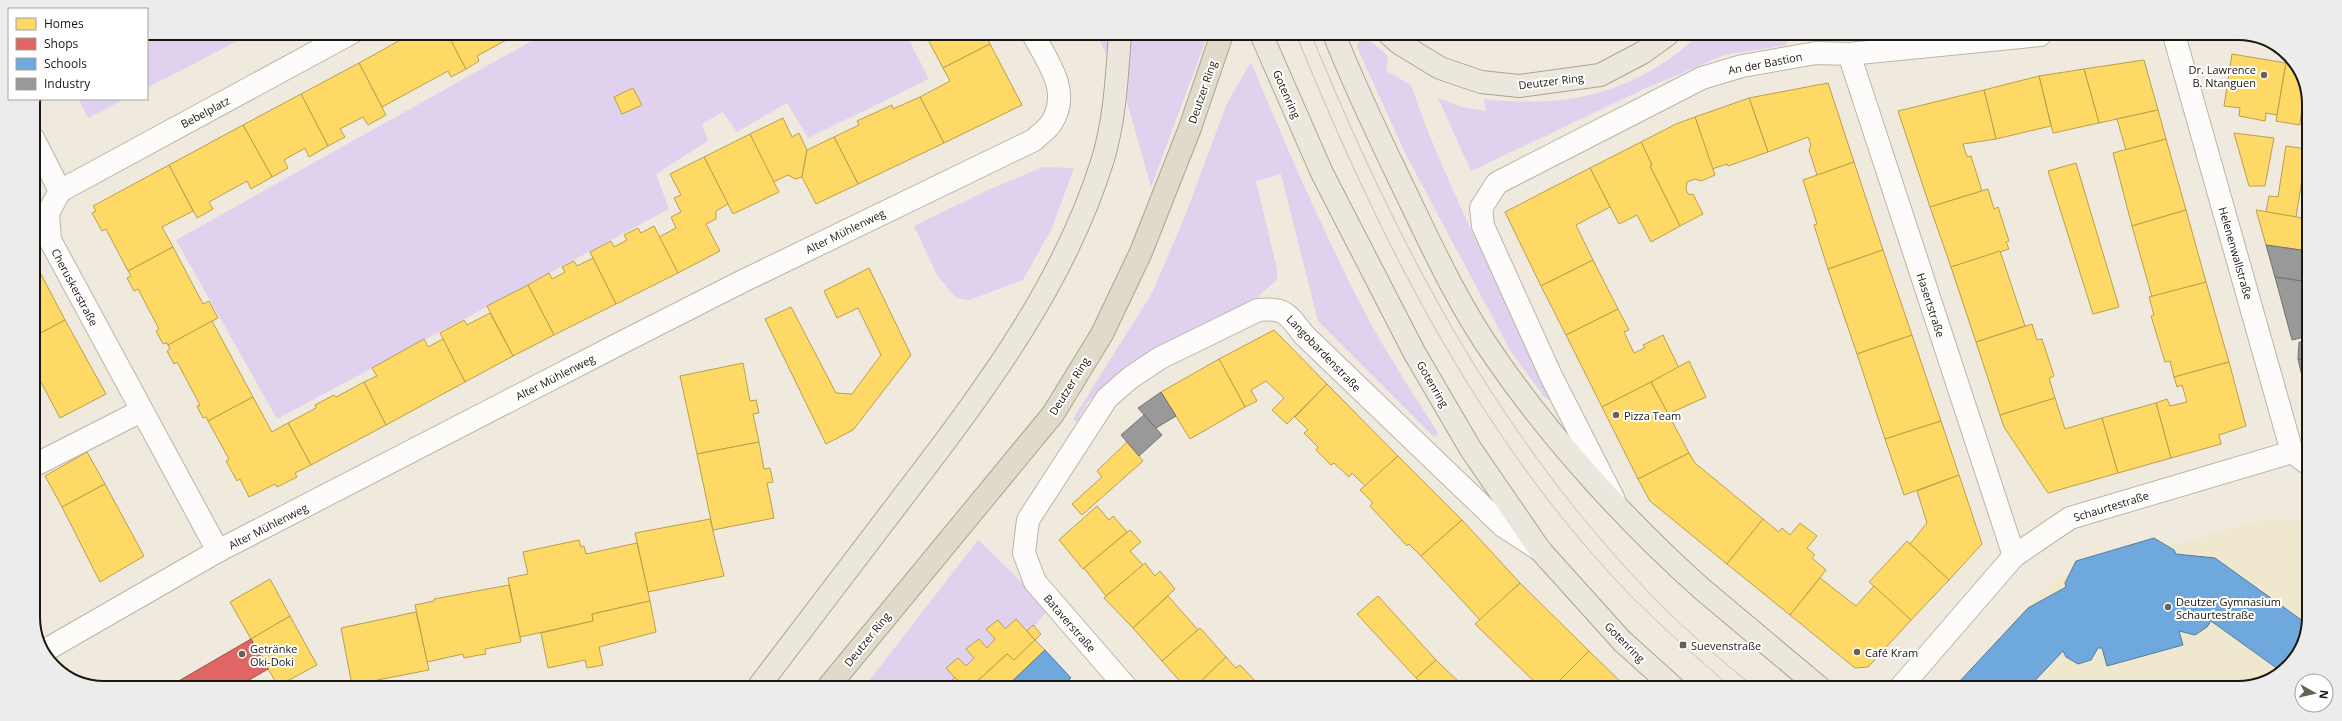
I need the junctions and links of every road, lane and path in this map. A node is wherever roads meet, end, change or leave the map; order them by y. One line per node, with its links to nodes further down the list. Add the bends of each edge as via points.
1 (338, 40): 13 (street, Bebelplatz)
2 (1037, 40): 19 (street, Alter Mühlenweg, via 1058,83 1060,104 1051,124 1034,140 740,282)
3 (1120, 40): 23 (main road, via 1115,98 1104,157 1085,211 1058,270 970,410)
4 (1220, 40): 24 (highway, Deutzer Ring, via 1190,128 1141,252 1102,334 1053,414)
5 (1264, 40): 18 (main road, Gotenring, via 1322,173 1414,352 1470,448)
6 (1336, 40): 17 (main road, via 1353,83 1427,237 1470,319 1496,359 1543,419)
7 (1397, 40): 8 (main road, Deutzer Ring, via 1440,68 1480,82 1519,86 1600,75 1642,53)
8 (1660, 40)
9 (1990, 40): 11 (street, An der Bastion)
10 (2175, 40): 15 (street, Helenenwallstraße)
11 (1849, 54): 17 (street, An der Bastion, via 1808,54 1742,66 1702,78 1497,184 1481,208 1483,226 1551,376); 21 (street, Hasertstraße)
12 (40, 152): 13 (street)
13 (60, 191): 14 (street, Cheruskerstraße, via 48,213 50,240)
14 (142, 411): 16 (street); 19 (street, Cheruskerstraße)
15 (2300, 458): 21 (street, Schaurtestraße, via 2070,518)
16 (40, 462)
17 (1618, 506): 27 (main road, via 1701,587)
18 (1540, 550): 20 (street, Langobardenstraße, via 1503,526 1304,335 1287,313 1271,309 1258,310 1160,358 1130,378 1107,398 1028,520); 26 (main road, Gotenring, via 1622,641)
19 (218, 551): 22 (street, Alter Mühlenweg)
20 (1024, 553): 25 (street, Bataverstraße, via 1035,582)
21 (2014, 556): 28 (street, Schaurtestraße)
22 (48, 648)
23 (763, 681)
24 (833, 681)
25 (1121, 681)
26 (1666, 681)
27 (1812, 681)
28 (1906, 681)

